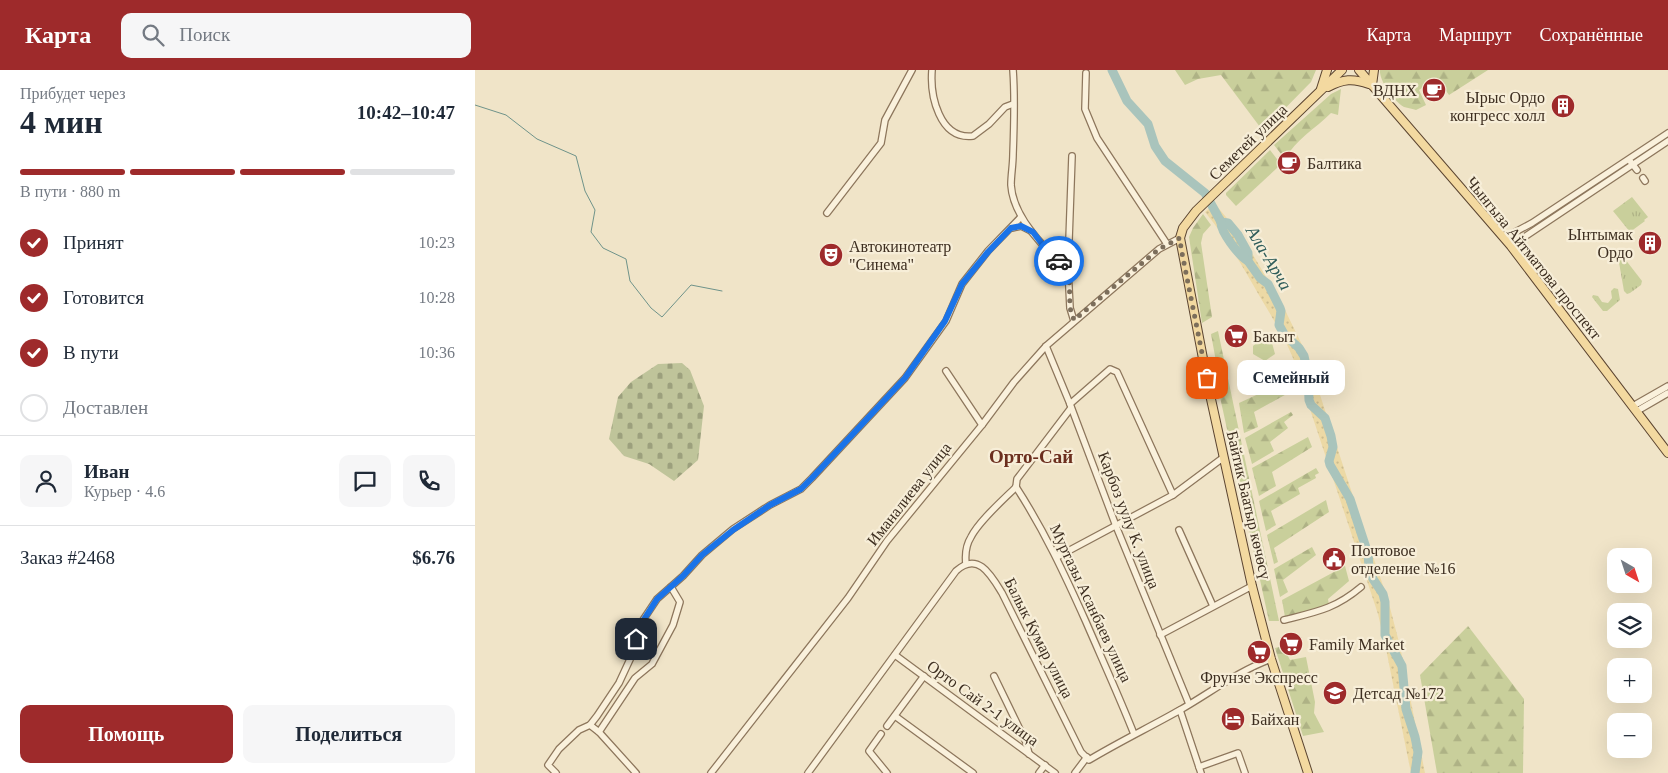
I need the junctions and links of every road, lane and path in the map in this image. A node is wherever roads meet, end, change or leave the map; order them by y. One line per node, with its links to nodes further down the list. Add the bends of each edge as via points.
1 (912, 70): 17 (street, via 885,120 881,143)
2 (932, 70): 11 (street, via 938,114 958,134 973,136 1005,107)
3 (1013, 70): 11 (street)
4 (1327, 70): 10 (main road)
5 (1342, 70): 10 (main road, Семетей улица)
6 (1359, 70): 9 (main road, Чынгыза Айтматова проспект)
7 (1374, 70): 9 (main road)
8 (1086, 73): 24 (street, via 1085,109 1097,138)
9 (1372, 85): 10 (main road, via 1346,79); 23 (main road, Чынгыза Айтматова проспект)
10 (1320, 91): 22 (main road, Семетей улица, via 1196,211 1183,228)
11 (1013, 104): 18 (street, via 1011,186)
12 (1668, 134): 15 (street)
13 (1668, 140): 15 (street)
14 (1072, 156): 26 (street)
15 (1630, 162): 16 (street); 19 (street)
16 (1637, 170)
17 (827, 213)
18 (1021, 217): 20 (street); 21 (street)
19 (1534, 226): 23 (street); 25 (street)
20 (1011, 228): 21 (street, via 1021,226); 43 (street, via 962,284 945,321 905,378 812,478 801,489 733,530)
21 (1033, 232): 26 (street, via 1048,252)
22 (1180, 238): 24 (street, Иманалиева улица); 36 (main road, Байтик Баатыр көчөсү)
23 (1504, 238): 25 (main road, Чынгыза Айтматова проспект)
24 (1167, 244): 27 (street, Иманалиева улица)
25 (1511, 246): 33 (main road, Чынгыза Айтматова проспект)
26 (1069, 268): 27 (street, via 1070,308)
27 (1074, 320): 28 (street, Иманалиева улица)
28 (1046, 346): 32 (street, Карбоз уулу К. улица); 34 (street, Иманалиева улица)
29 (946, 370): 34 (street)
30 (1668, 386): 33 (street)
31 (1668, 393): 33 (street)
32 (1071, 406): 37 (street, via 1017,479); 38 (street, via 1110,369 1117,372); 39 (street, Карбоз уулу К. улица)
33 (1635, 409): 35 (main road, Чынгыза Айтматова проспект)
34 (982, 425): 67 (street, Иманалиева улица, via 887,541 842,606)
35 (1668, 453)
36 (1224, 457): 38 (street); 44 (main road, Байтик Баатыр көчөсү)
37 (1016, 487): 41 (street, Муртазы Асанбаев улица); 42 (street, via 970,537)
38 (1173, 495): 39 (street)
39 (1116, 526): 41 (street); 48 (street, Карбоз уулу К. улица)
40 (1179, 530): 46 (street)
41 (1057, 557): 60 (street, Муртазы Асанбаев улица)
42 (966, 564): 49 (street, via 956,571); 62 (street, Балык Кумар улица, via 982,567 993,578 1081,752)
43 (671, 586): 56 (street, via 657,599 641,624 619,683); 58 (street, via 680,602 673,625 651,664 635,678)
44 (1253, 586): 46 (street); 50 (main road, Байтик Баатыр көчөсү)
45 (1361, 587): 47 (street, via 1328,608)
46 (1213, 606): 48 (street)
47 (1284, 620)
48 (1160, 635): 53 (street, Карбоз уулу К. улица)
49 (895, 655): 51 (street, Орто Сай 2-1 улица); 68 (street)
50 (1271, 659): 53 (street); 76 (main road, Байтик Баатыр көчөсү)
51 (924, 676): 55 (street); 61 (street, Орто Сай 2-1 улица)
52 (994, 676): 61 (street)
53 (1189, 704): 54 (street)
54 (1180, 710): 60 (street); 64 (street)
55 (895, 716): 57 (street); 70 (street)
56 (590, 725): 58 (street); 65 (street, via 579,730 559,749 548,765)
57 (887, 726)
58 (599, 732): 66 (street)
59 (881, 734): 69 (street, via 869,751)
60 (1134, 734): 62 (street)
61 (1029, 754): 63 (street, Орто Сай 2-1 улица)
62 (1088, 759): 73 (street); 74 (street)
63 (1045, 766): 71 (street); 72 (street, Орто Сай 2-1 улица)
64 (1200, 770): 75 (street, via 1238,753)
65 (556, 773)
66 (636, 773)
67 (711, 773)
68 (808, 773)
69 (887, 773)
70 (973, 773)
71 (1039, 773)
72 (1055, 773)
73 (1075, 773)
74 (1079, 773)
75 (1245, 773)
76 (1308, 773)

